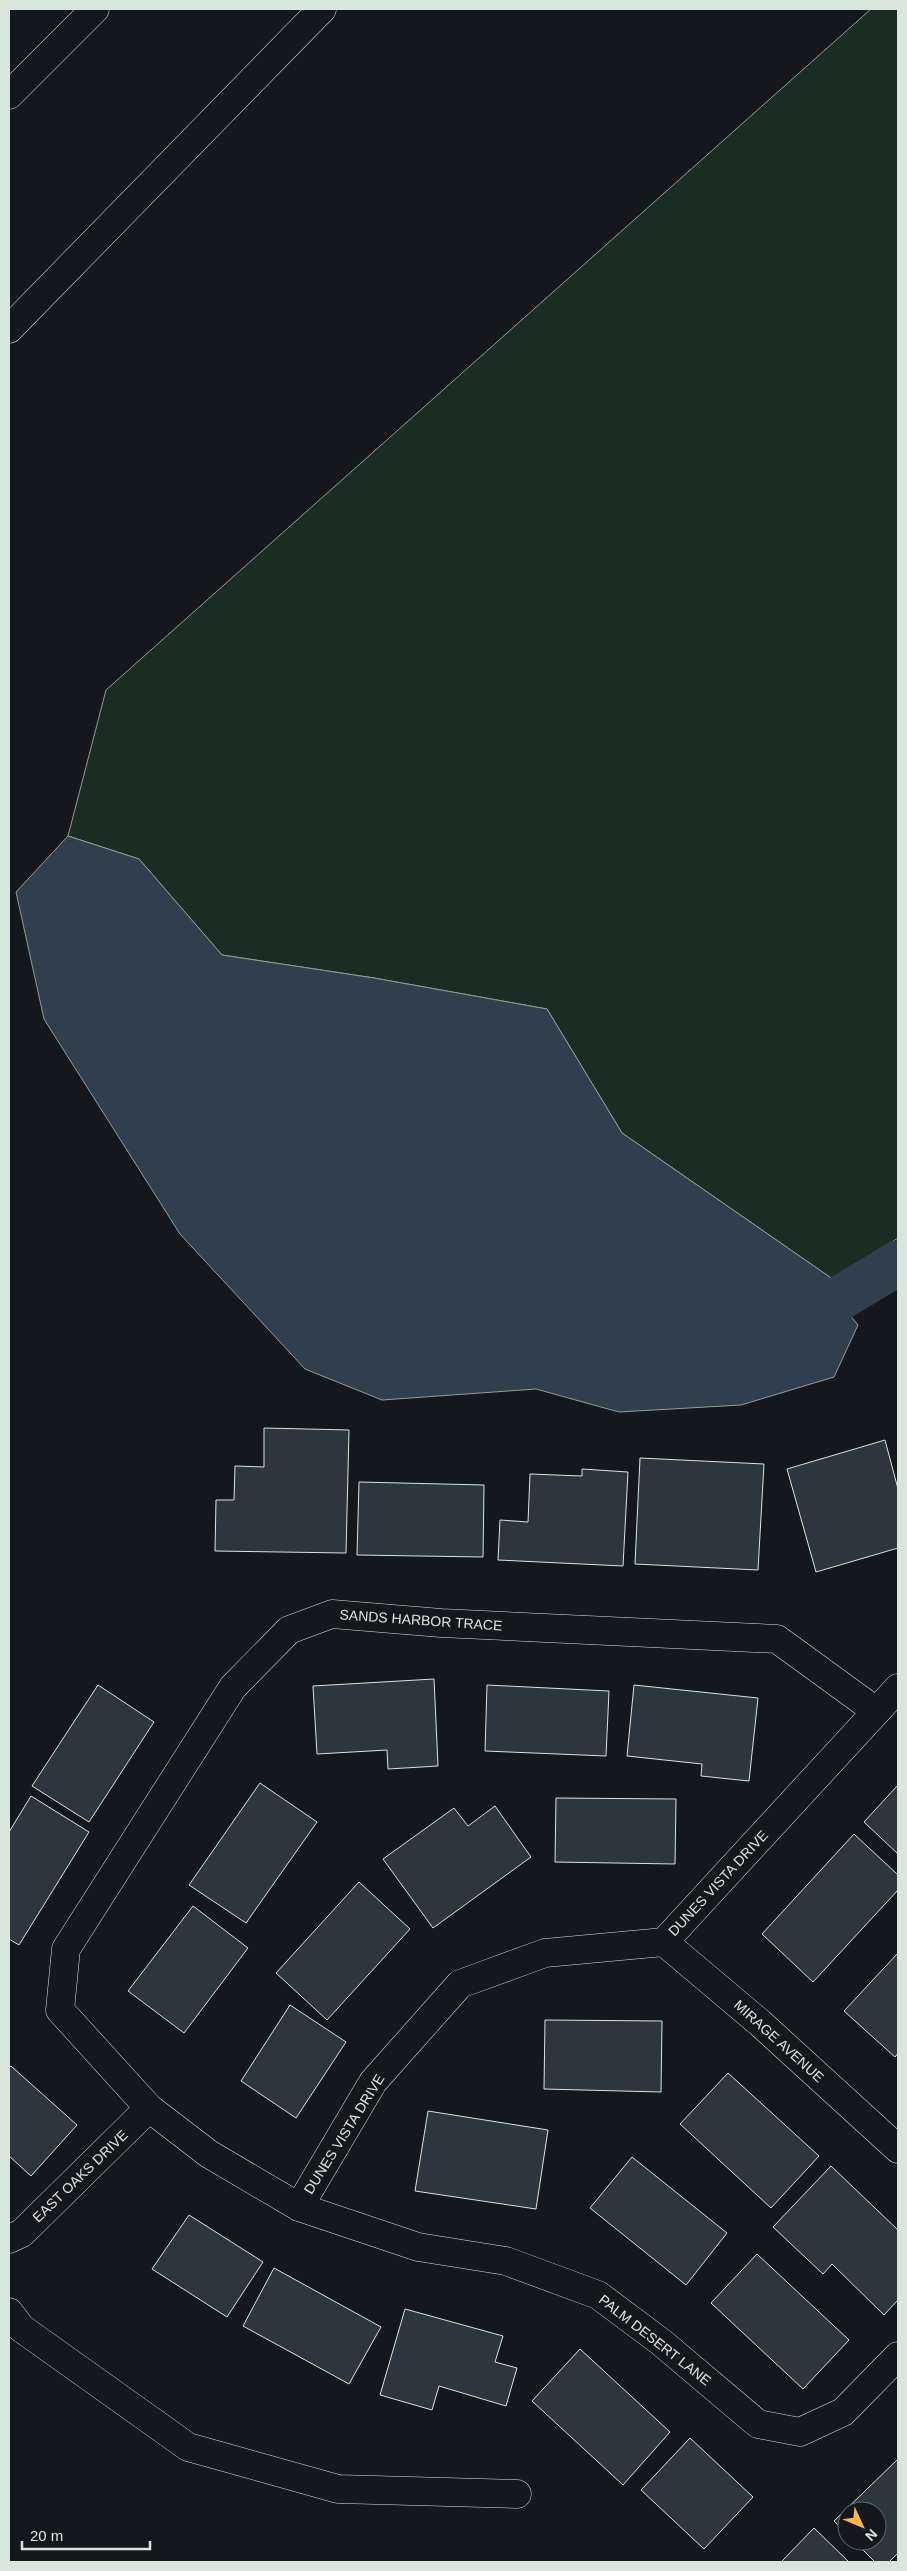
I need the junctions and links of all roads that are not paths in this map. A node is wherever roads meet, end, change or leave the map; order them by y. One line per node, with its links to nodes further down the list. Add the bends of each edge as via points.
1 (95, 9): 3 (street)
2 (322, 9): 4 (street)
3 (9, 95)
4 (9, 329)
5 (898, 1688): 6 (street, DUNES VISTA DRIVE)
6 (876, 1711): 7 (street, DUNES VISTA DRIVE); 8 (street, SANDS HARBOR TRACE, via 777,1639 332,1614 289,1630 233,1687 66,1949 60,2010)
7 (664, 1942): 9 (street, MIRAGE AVENUE); 10 (street, DUNES VISTA DRIVE, via 545,1952 460,1984 372,2082)
8 (149, 2108): 10 (street, PALM DESERT LANE, via 209,2154); 11 (street, EAST OAKS DRIVE, via 22,2233)
9 (896, 2142)
10 (299, 2207): 13 (street, PALM DESERT LANE, via 418,2247 506,2261 598,2295 661,2342 758,2424 800,2432 842,2412)
11 (9, 2239)
12 (9, 2312): 14 (street, via 21,2328 188,2447 338,2489)
13 (898, 2356)
14 (517, 2494)

